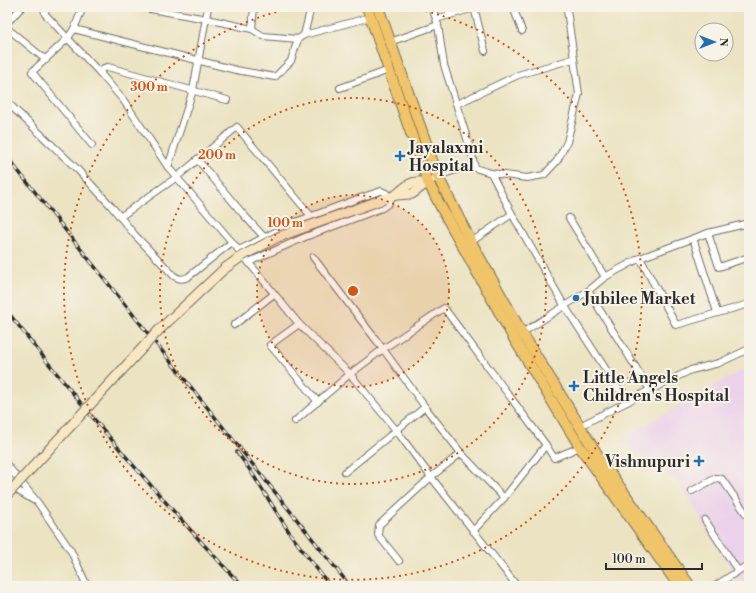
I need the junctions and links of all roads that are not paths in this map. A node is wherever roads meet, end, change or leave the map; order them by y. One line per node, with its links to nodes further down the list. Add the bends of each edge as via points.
1 (22, 7): 16 (street)
2 (44, 7): 22 (street, via 45,14)
3 (83, 7): 18 (street)
4 (139, 7): 14 (street)
5 (208, 7): 14 (street)
6 (254, 7): 19 (street)
7 (311, 7): 21 (street)
8 (378, 7): 23 (main road)
9 (432, 7): 15 (street)
10 (474, 7): 15 (street); 24 (street)
11 (513, 7): 20 (street)
12 (569, 7): 26 (street, via 567,10)
13 (369, 12): 21 (street); 28 (main road)
14 (207, 19): 19 (street); 27 (street)
15 (437, 22): 23 (street); 34 (street, via 444,65)
16 (7, 23)
17 (7, 28): 25 (street)
18 (74, 29): 22 (street); 27 (street)
19 (252, 29): 21 (street, via 263,36)
20 (522, 31)
21 (301, 37): 27 (street, via 291,61 275,77)
22 (68, 38): 25 (street); 29 (street)
23 (390, 42): 41 (main road)
24 (485, 51)
25 (46, 60): 35 (street, via 32,72)
26 (574, 60): 34 (street, via 518,75); 39 (street, via 579,94 567,142 557,161 544,175 527,178)
27 (199, 61): 31 (street)
28 (389, 70): 30 (street); 42 (main road)
29 (100, 73): 31 (street, via 108,67); 37 (street, via 124,100)
30 (340, 88)
31 (193, 90): 32 (street); 37 (street)
32 (227, 100)
33 (7, 102): 46 (street, via 77,169)
34 (457, 104): 38 (street)
35 (92, 145)
36 (197, 159): 40 (street); 45 (street, via 237,127); 50 (street)
37 (168, 167): 40 (street)
38 (475, 168): 39 (street); 41 (street, via 462,168)
39 (491, 172): 44 (street)
40 (177, 177): 46 (street); 52 (street)
41 (438, 177): 42 (street); 53 (main road)
42 (428, 182): 43 (street, via 412,194); 79 (main road, via 516,342)
43 (390, 197): 45 (street, via 381,191); 58 (street, via 389,203 382,208); 86 (street, bridge, via 278,237 242,256 224,269 159,330)
44 (512, 214): 53 (street); 63 (street)
45 (311, 216): 50 (street)
46 (120, 217): 52 (street, via 179,279 184,280)
47 (569, 218): 59 (street)
48 (749, 223): 49 (street)
49 (708, 233): 51 (street); 56 (street, via 719,266)
50 (264, 237): 54 (street)
51 (693, 238): 57 (street); 64 (street)
52 (232, 242): 54 (street)
53 (471, 242): 67 (main road)
54 (239, 250): 58 (street)
55 (313, 257): 68 (street)
56 (749, 257)
57 (640, 258): 59 (street); 64 (street, via 676,325)
58 (248, 262): 61 (street)
59 (605, 277): 60 (street)
60 (588, 291): 63 (street); 71 (street)
61 (274, 294): 65 (street); 66 (street)
62 (749, 304): 64 (street)
63 (564, 305): 67 (street); 73 (street)
64 (717, 312)
65 (299, 324): 70 (street); 72 (street, via 270,345)
66 (234, 325)
67 (522, 333): 76 (main road)
68 (383, 349): 70 (street); 74 (street); 78 (street, via 444,308)
69 (749, 349): 71 (street, via 719,363 691,370)
70 (350, 374): 72 (street); 77 (street)
71 (650, 390): 73 (street)
72 (318, 402): 75 (street)
73 (626, 402): 76 (street)
74 (425, 407): 77 (street); 80 (street)
75 (295, 421)
76 (580, 426): 98 (main road, via 600,459)
77 (396, 430): 82 (street); 83 (street)
78 (546, 445): 79 (street, via 554,458); 87 (street)
79 (580, 447): 97 (main road)
80 (462, 453): 83 (street); 87 (street)
81 (7, 465): 88 (street)
82 (345, 472)
83 (431, 478): 91 (street); 92 (street, via 379,525 378,535)
84 (7, 484): 88 (street)
85 (692, 491): 89 (street, via 720,478)
86 (7, 495)
87 (504, 498): 91 (street)
88 (38, 503): 95 (street, via 71,551)
89 (749, 518)
90 (705, 520): 94 (street)
91 (473, 531): 96 (street)
92 (399, 561)
93 (749, 564): 94 (street)
94 (738, 572): 99 (street)
95 (87, 586)
96 (517, 586)
97 (679, 586)
98 (690, 586)
99 (715, 586)

